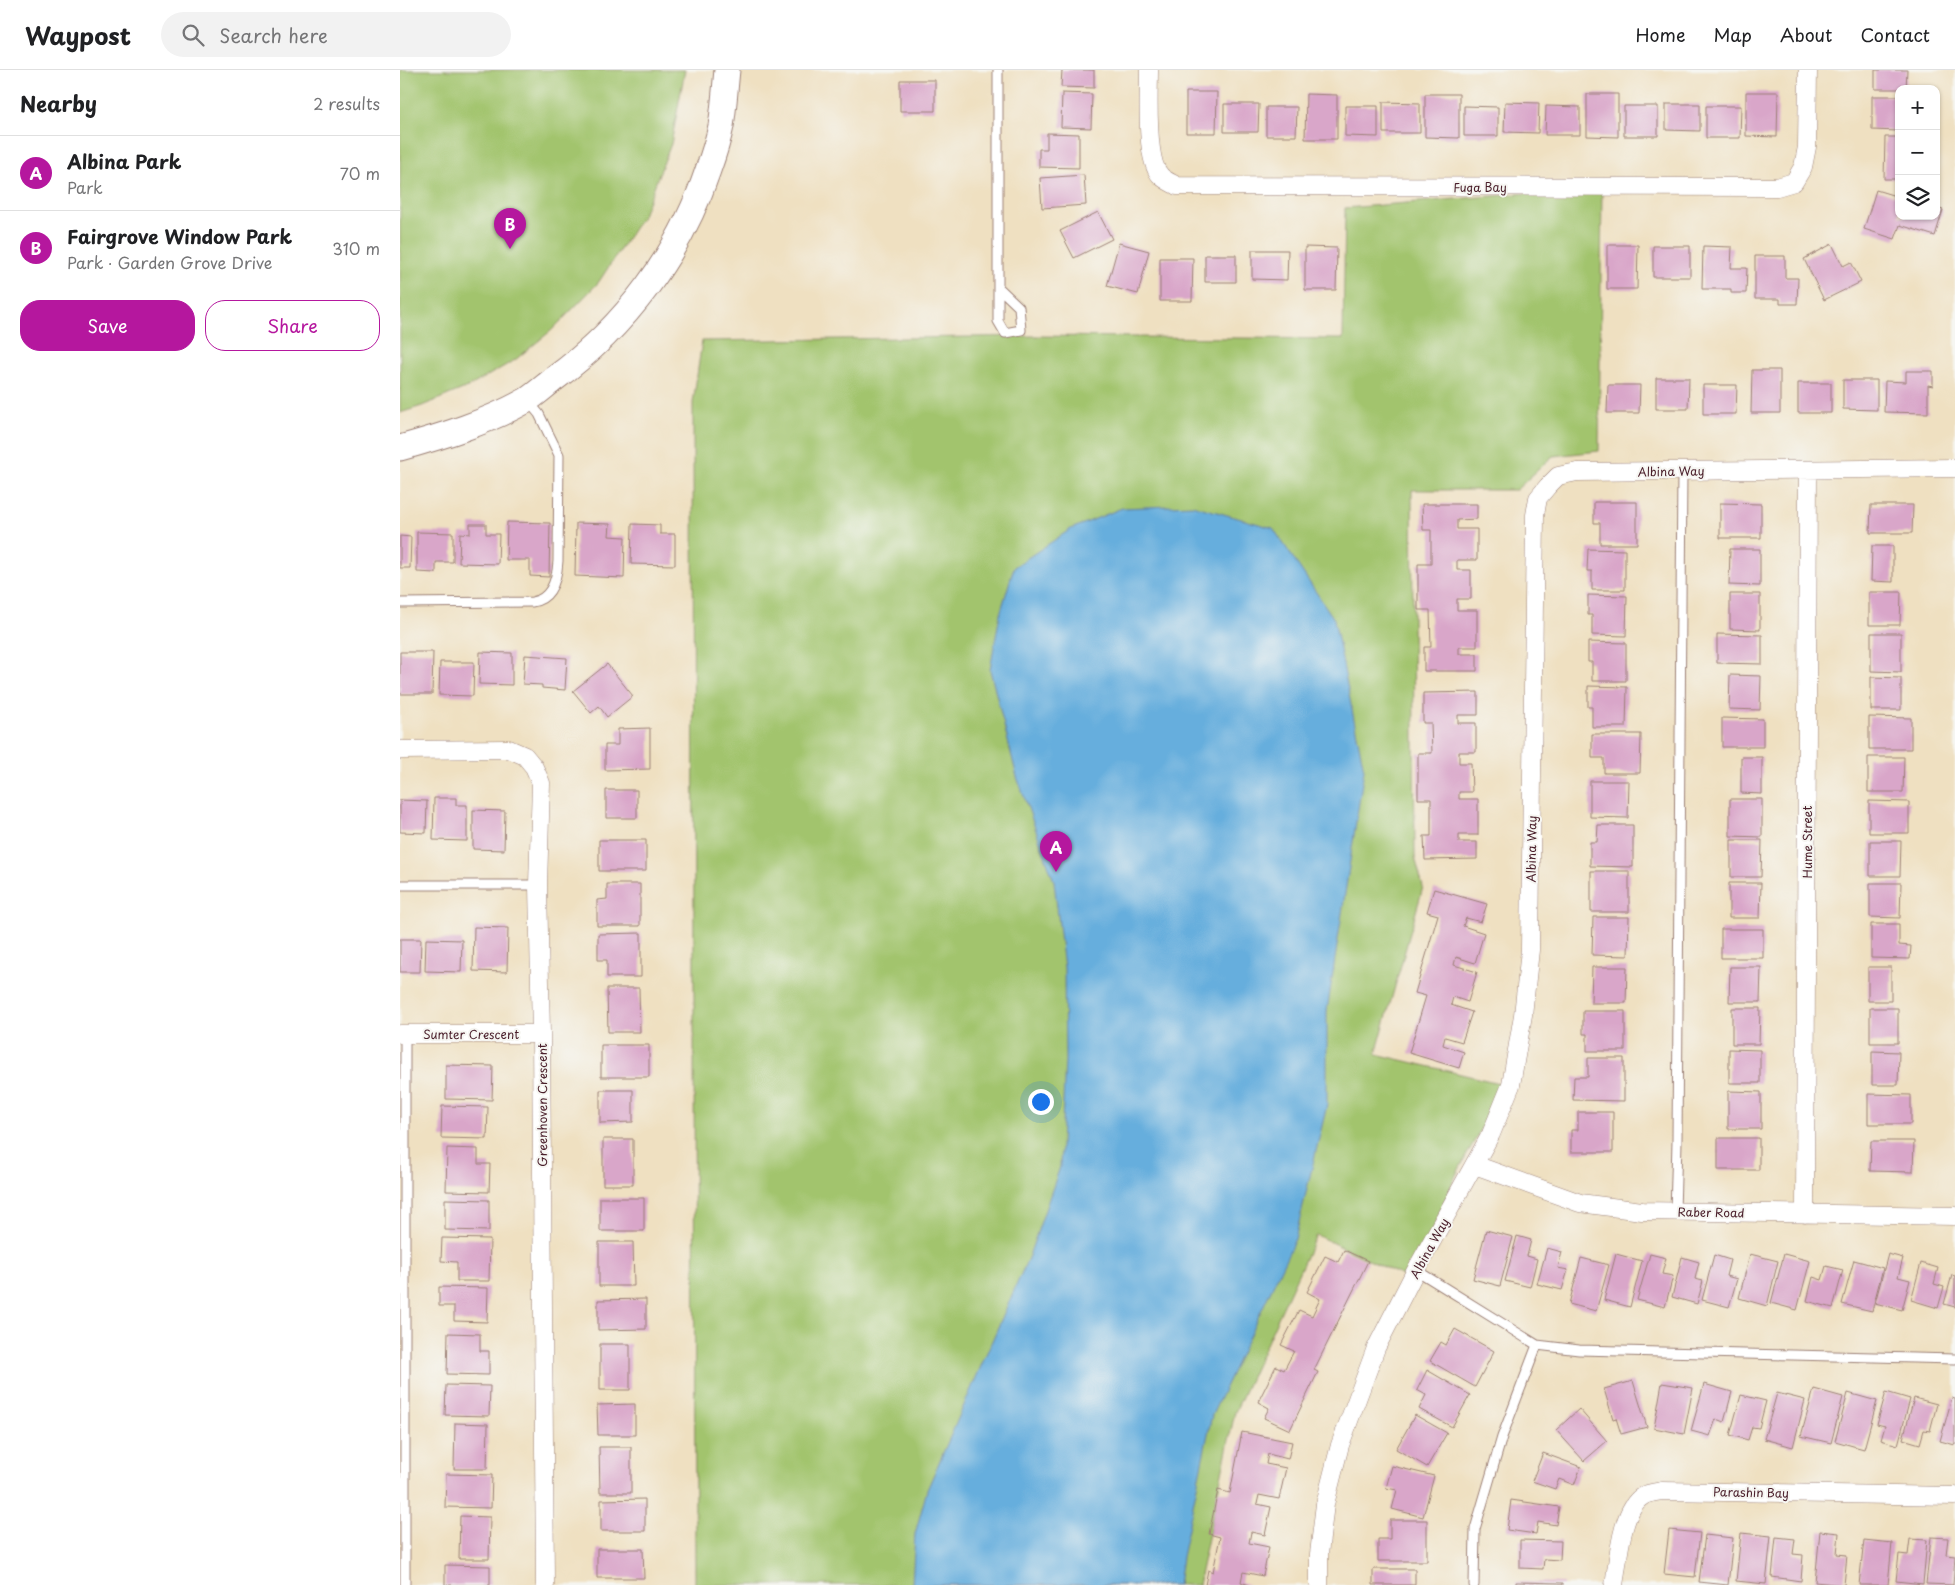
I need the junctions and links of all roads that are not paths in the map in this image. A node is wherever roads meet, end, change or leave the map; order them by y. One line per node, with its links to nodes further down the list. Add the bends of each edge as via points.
1 (727, 70): 6 (street, via 721,127 712,159 698,201 667,260 607,334 573,366)
2 (998, 70): 5 (lane)
3 (1149, 70): 4 (street, Fuga Bay, via 1153,160 1160,175 1177,186 1602,188 1777,188 1794,182 1803,167 1807,147)
4 (1808, 70)
5 (998, 287): 5 (lane, via 998,321 1005,334 1022,330 1019,307)
6 (527, 400): 7 (street, via 478,423); 11 (lane, via 539,414 559,455 558,561 553,587 539,601 532,602)
7 (400, 448)
8 (1955, 468): 9 (street, Albina Way)
9 (1808, 470): 10 (street, Albina Way); 19 (street, Hume Street)
10 (1682, 471): 17 (street, Albina Way, via 1577,472 1558,476 1538,498 1535,515 1530,950 1524,1015 1511,1085 1492,1134); 18 (lane)
11 (400, 603)
12 (400, 750): 14 (street, Greenhoven Crescent, via 509,749 525,756 534,766 541,783)
13 (400, 885): 14 (lane)
14 (538, 885): 16 (street, Greenhoven Crescent)
15 (403, 1034): 16 (street, Sumter Crescent); 25 (lane)
16 (541, 1034): 26 (street, Greenhoven Crescent)
17 (1475, 1165): 18 (street, Raber Road, via 1580,1203); 21 (street, Albina Way)
18 (1675, 1212): 19 (street, Raber Road)
19 (1805, 1214): 20 (street, Raber Road)
20 (1955, 1216)
21 (1416, 1270): 22 (lane); 27 (street, Albina Way, via 1376,1348 1340,1444 1325,1504)
22 (1537, 1345): 23 (lane, via 1579,1350); 28 (lane, via 1502,1437 1475,1529)
23 (1955, 1359)
24 (1955, 1496): 29 (street, Parashin Bay, via 1662,1490 1642,1497 1629,1512)
25 (405, 1585)
26 (545, 1585)
27 (1319, 1585)
28 (1474, 1585)
29 (1614, 1585)

